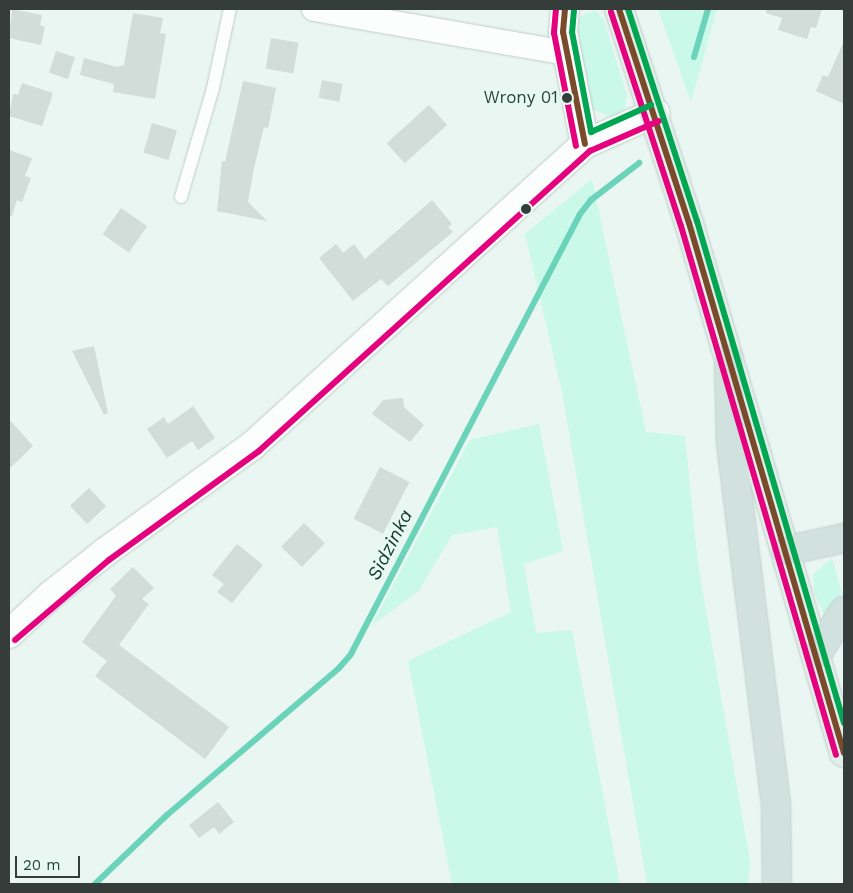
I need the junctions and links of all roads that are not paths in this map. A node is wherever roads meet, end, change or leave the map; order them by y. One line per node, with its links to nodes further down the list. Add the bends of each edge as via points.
1 (230, 9): 8 (lane, via 213,88)
2 (314, 9): 5 (street)
3 (565, 9): 5 (street, via 563,32)
4 (619, 9): 6 (main road)
5 (566, 53): 7 (street)
6 (655, 113): 7 (street); 9 (main road)
7 (585, 144): 13 (street, via 253,445 97,559)
8 (181, 198)
9 (729, 358): 11 (main road); 16 (highway, via 731,443 776,804)
10 (844, 538): 11 (highway)
11 (785, 551): 14 (main road)
12 (844, 611): 14 (highway)
13 (9, 634)
14 (817, 654): 15 (main road)
15 (844, 753)
16 (777, 884)

